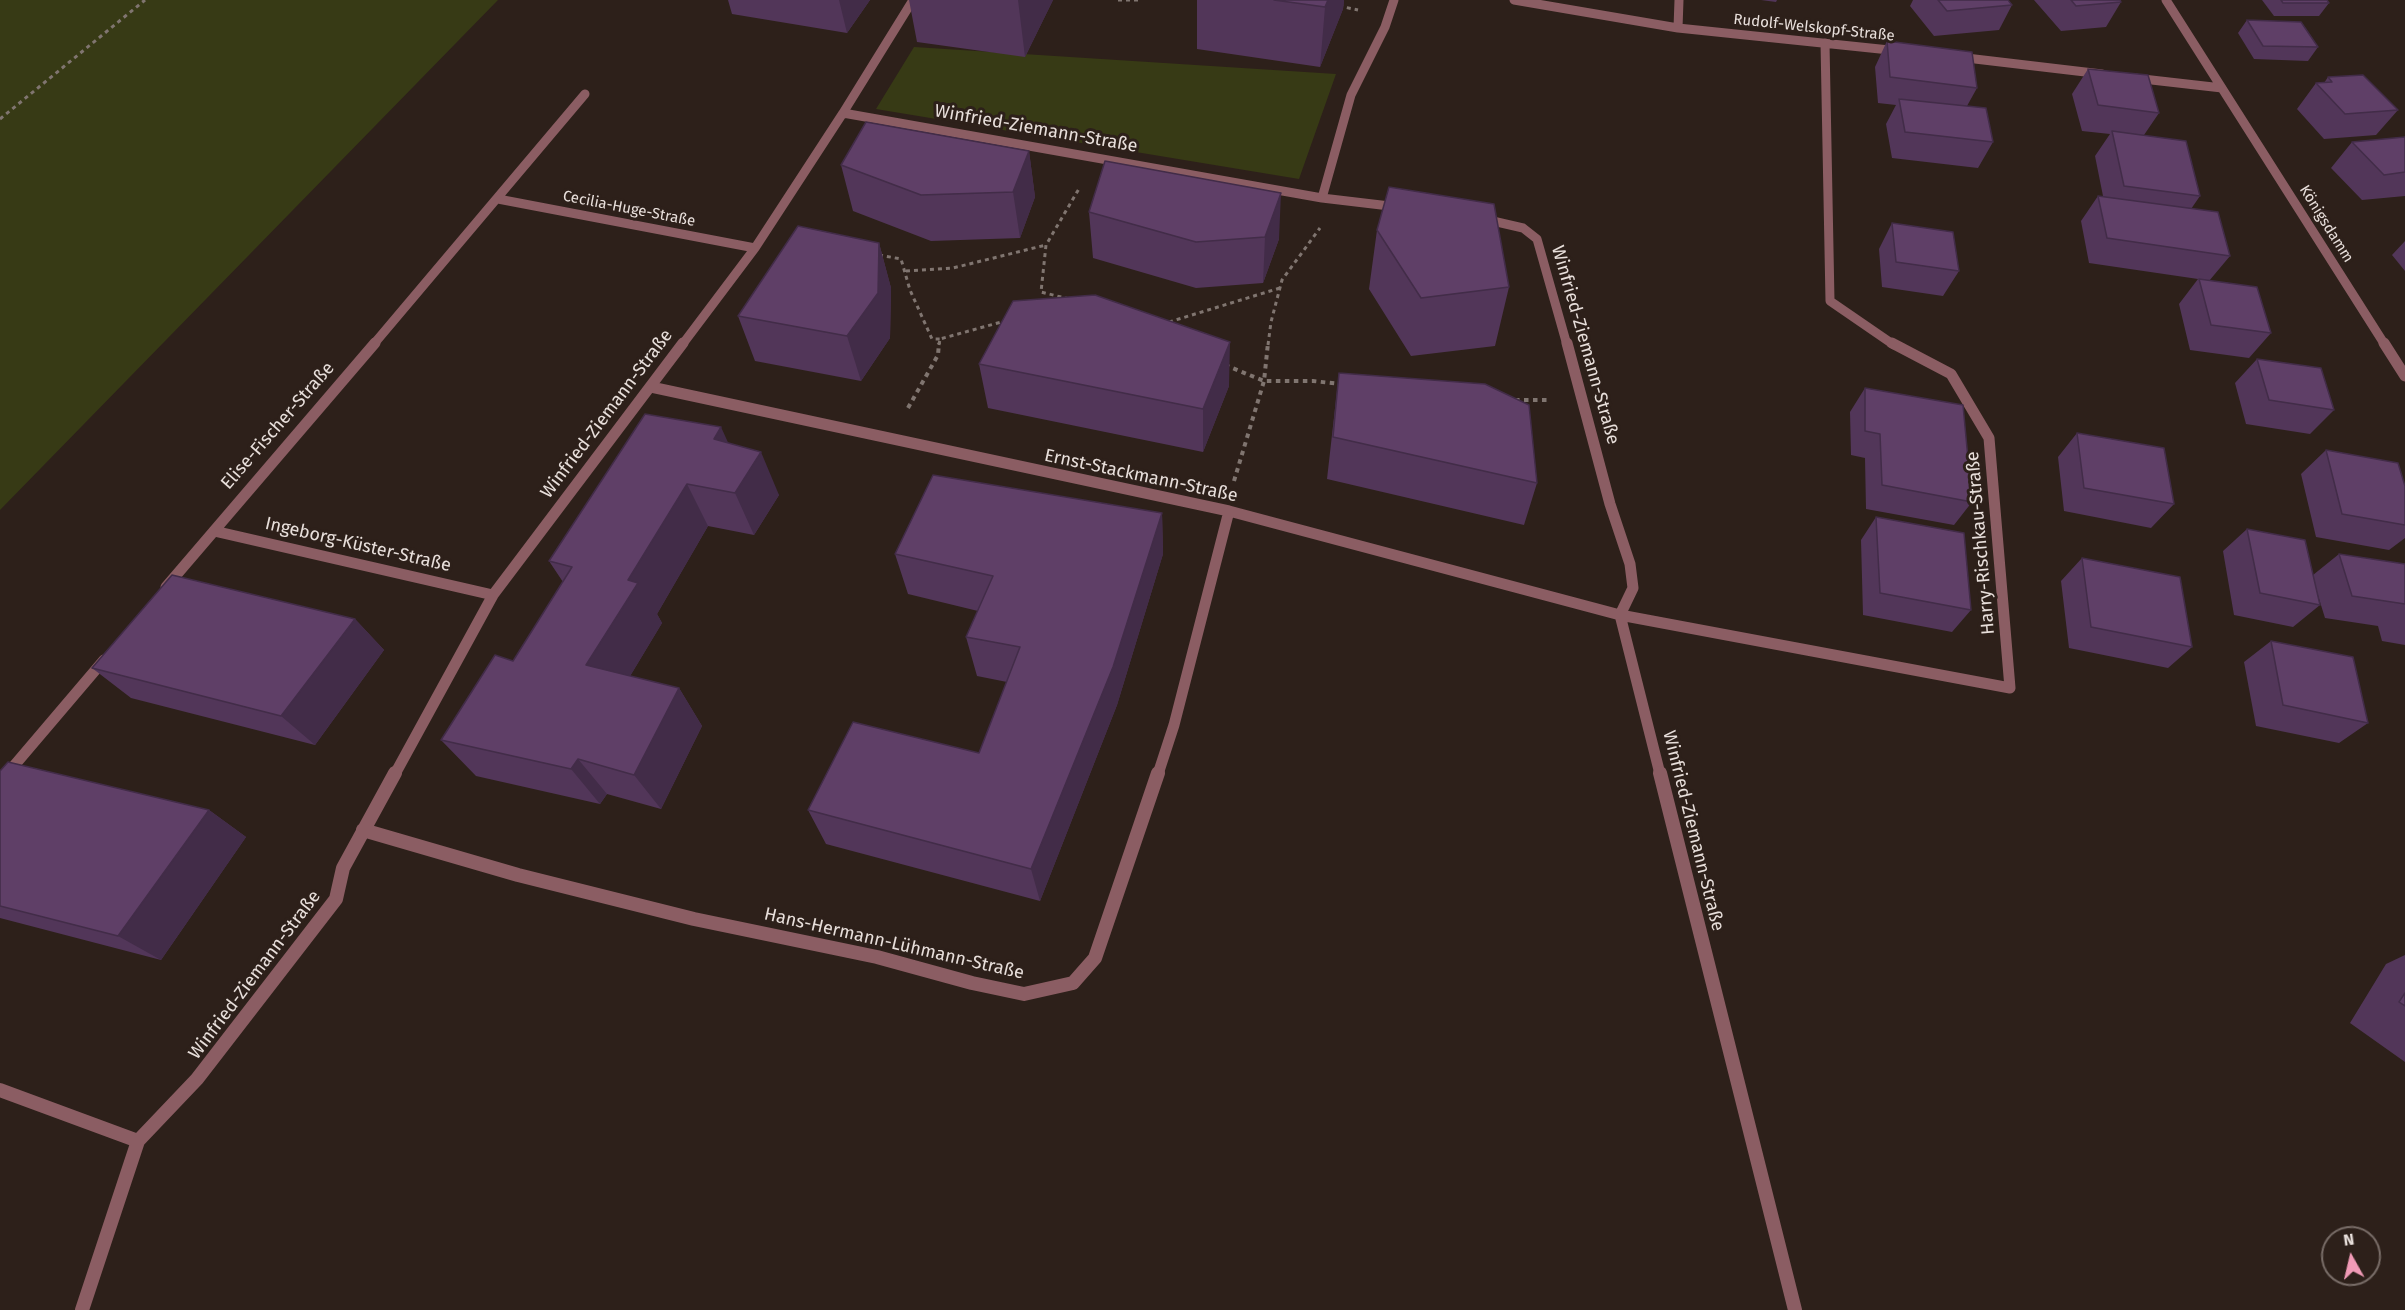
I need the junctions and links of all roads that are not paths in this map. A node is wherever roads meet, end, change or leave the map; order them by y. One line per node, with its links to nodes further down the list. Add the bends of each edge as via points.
1 (914, 0): 14 (street)
2 (1394, 0): 15 (street, via 1351,95)
3 (1514, 0): 6 (street, Rudolf-Welskopf-Straße)
4 (1679, 0): 6 (street)
5 (2166, 0): 12 (street, Königsdamm)
6 (1678, 27): 7 (street, Rudolf-Welskopf-Straße)
7 (1825, 43): 8 (street, Rudolf-Welskopf-Straße); 26 (street, Harry-Rischkau-Straße, via 1830,301 1896,346 1951,374 1989,438 2010,688)
8 (1914, 53)
9 (1947, 56): 10 (street)
10 (2107, 75)
11 (2119, 76): 12 (street)
12 (2222, 88): 20 (street, Königsdamm)
13 (585, 94): 16 (street, Elise-Fischer-Straße)
14 (843, 113): 15 (street, Winfried-Ziemann-Straße); 19 (street, Winfried-Ziemann-Straße)
15 (1322, 198): 17 (street, Winfried-Ziemann-Straße)
16 (498, 199): 19 (street, Cecilia-Huge-Straße); 23 (street, Elise-Fischer-Straße)
17 (1405, 207)
18 (1470, 217): 26 (street, Winfried-Ziemann-Straße, via 1523,228 1537,239 1630,564 1633,588)
19 (755, 248): 21 (street, Winfried-Ziemann-Straße)
20 (2405, 376)
21 (651, 387): 22 (street, Ernst-Stackmann-Straße); 25 (street, Winfried-Ziemann-Straße)
22 (1229, 511): 26 (street, Ernst-Stackmann-Straße); 29 (street, Hans-Hermann-Lühmann-Straße, via 1174,725 1109,922 1095,958 1072,983 1024,994 972,983 877,957 694,919 518,875)
23 (214, 531): 24 (street, Elise-Fischer-Straße); 25 (street, Ingeborg-Küster-Straße)
24 (161, 594)
25 (493, 595): 29 (street, Winfried-Ziemann-Straße)
26 (1620, 615): 33 (street, Winfried-Ziemann-Straße)
27 (115, 647): 28 (street)
28 (0, 782)
29 (363, 830): 31 (street, Winfried-Ziemann-Straße, via 343,868 336,899 197,1079)
30 (0, 1090): 31 (street)
31 (138, 1141): 32 (street, Winfried-Ziemann-Straße)
32 (82, 1310)
33 (1795, 1310)

